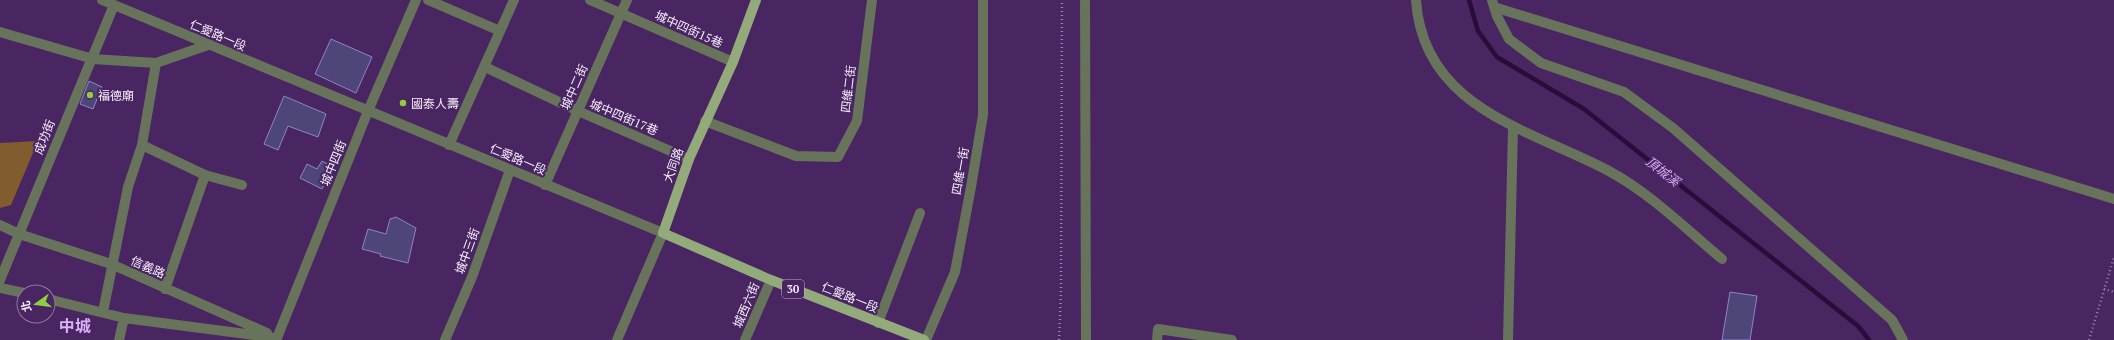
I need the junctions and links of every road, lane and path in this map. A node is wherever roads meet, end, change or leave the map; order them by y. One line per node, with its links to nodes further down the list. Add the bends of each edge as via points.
1 (102, 0): 14 (street, 仁愛路一段)
2 (416, 0): 23 (street, 城中四街)
3 (428, 0): 16 (street)
4 (514, 0): 16 (street)
5 (590, 0): 15 (street, 城中四街15巷)
6 (627, 0): 15 (street, 城中二街)
7 (872, 0): 25 (street, 四維二街, via 857,120 838,157 796,156)
8 (984, 0): 58 (street, 四維一街, via 983,115 971,188 955,272)
9 (1062, 0): 59 (path)
10 (1085, 0): 60 (street)
11 (1416, 0): 26 (street, via 1417,17 1432,59 1463,95)
12 (754, 1): 20 (main road, 大同路)
13 (1493, 4): 34 (street); 64 (street, via 1509,39 1541,63 1624,92 1673,128 1892,320)
14 (114, 5): 18 (street, 仁愛路一段); 19 (street, 成功街)
15 (622, 14): 20 (street, 城中四街15巷); 24 (street, 城中二街)
16 (500, 30): 22 (street)
17 (0, 32): 19 (street)
18 (208, 45): 21 (street); 23 (street, 仁愛路一段)
19 (93, 59): 21 (street); 38 (street, 成功街)
20 (733, 62): 25 (main road, 大同路)
21 (156, 63): 27 (street)
22 (485, 67): 24 (street, 城中四街17巷); 28 (street)
23 (368, 111): 28 (street, 仁愛路一段); 53 (street, 城中四街)
24 (578, 111): 29 (street, 城中四街17巷); 33 (street, 城中二街)
25 (705, 121): 29 (main road, 大同路)
26 (1513, 128): 40 (street, via 1608,170 1644,194); 63 (street)
27 (142, 145): 31 (street); 41 (street, via 128,186)
28 (449, 145): 30 (street, 仁愛路一段)
29 (688, 159): 37 (main road, 大同路)
30 (510, 170): 33 (street, 仁愛路一段); 55 (street, 城中三街, via 472,277)
31 (205, 175): 32 (street); 45 (street)
32 (242, 185)
33 (545, 185): 37 (street, 仁愛路一段)
34 (2114, 199)
35 (920, 213): 52 (street)
36 (0, 225): 38 (street, 信義路)
37 (663, 233): 43 (main road, 仁愛路一段 / 30); 56 (street, 大同路)
38 (18, 234): 41 (street, 信義路); 42 (street, 成功街)
39 (2114, 257): 46 (path)
40 (1722, 259)
41 (111, 264): 45 (street, 信義路); 50 (street)
42 (0, 280)
43 (771, 280): 52 (main road, 仁愛路一段 / 30); 57 (street, 城西六街)
44 (0, 288): 47 (street)
45 (165, 289): 53 (street, 信義路)
46 (2104, 289): 48 (path); 65 (path)
47 (16, 291)
48 (2114, 292)
49 (56, 301): 50 (street)
50 (103, 312): 51 (street)
51 (124, 318): 53 (street); 54 (street)
52 (878, 323): 58 (main road, 仁愛路一段 / 30)
53 (280, 339)
54 (119, 340)
55 (446, 340)
56 (616, 340)
57 (745, 340)
58 (925, 340)
59 (1059, 340)
60 (1086, 340)
61 (1157, 340): 62 (street, via 1158,329)
62 (1229, 340)
63 (1508, 340)
64 (1903, 340)
65 (2089, 340)

